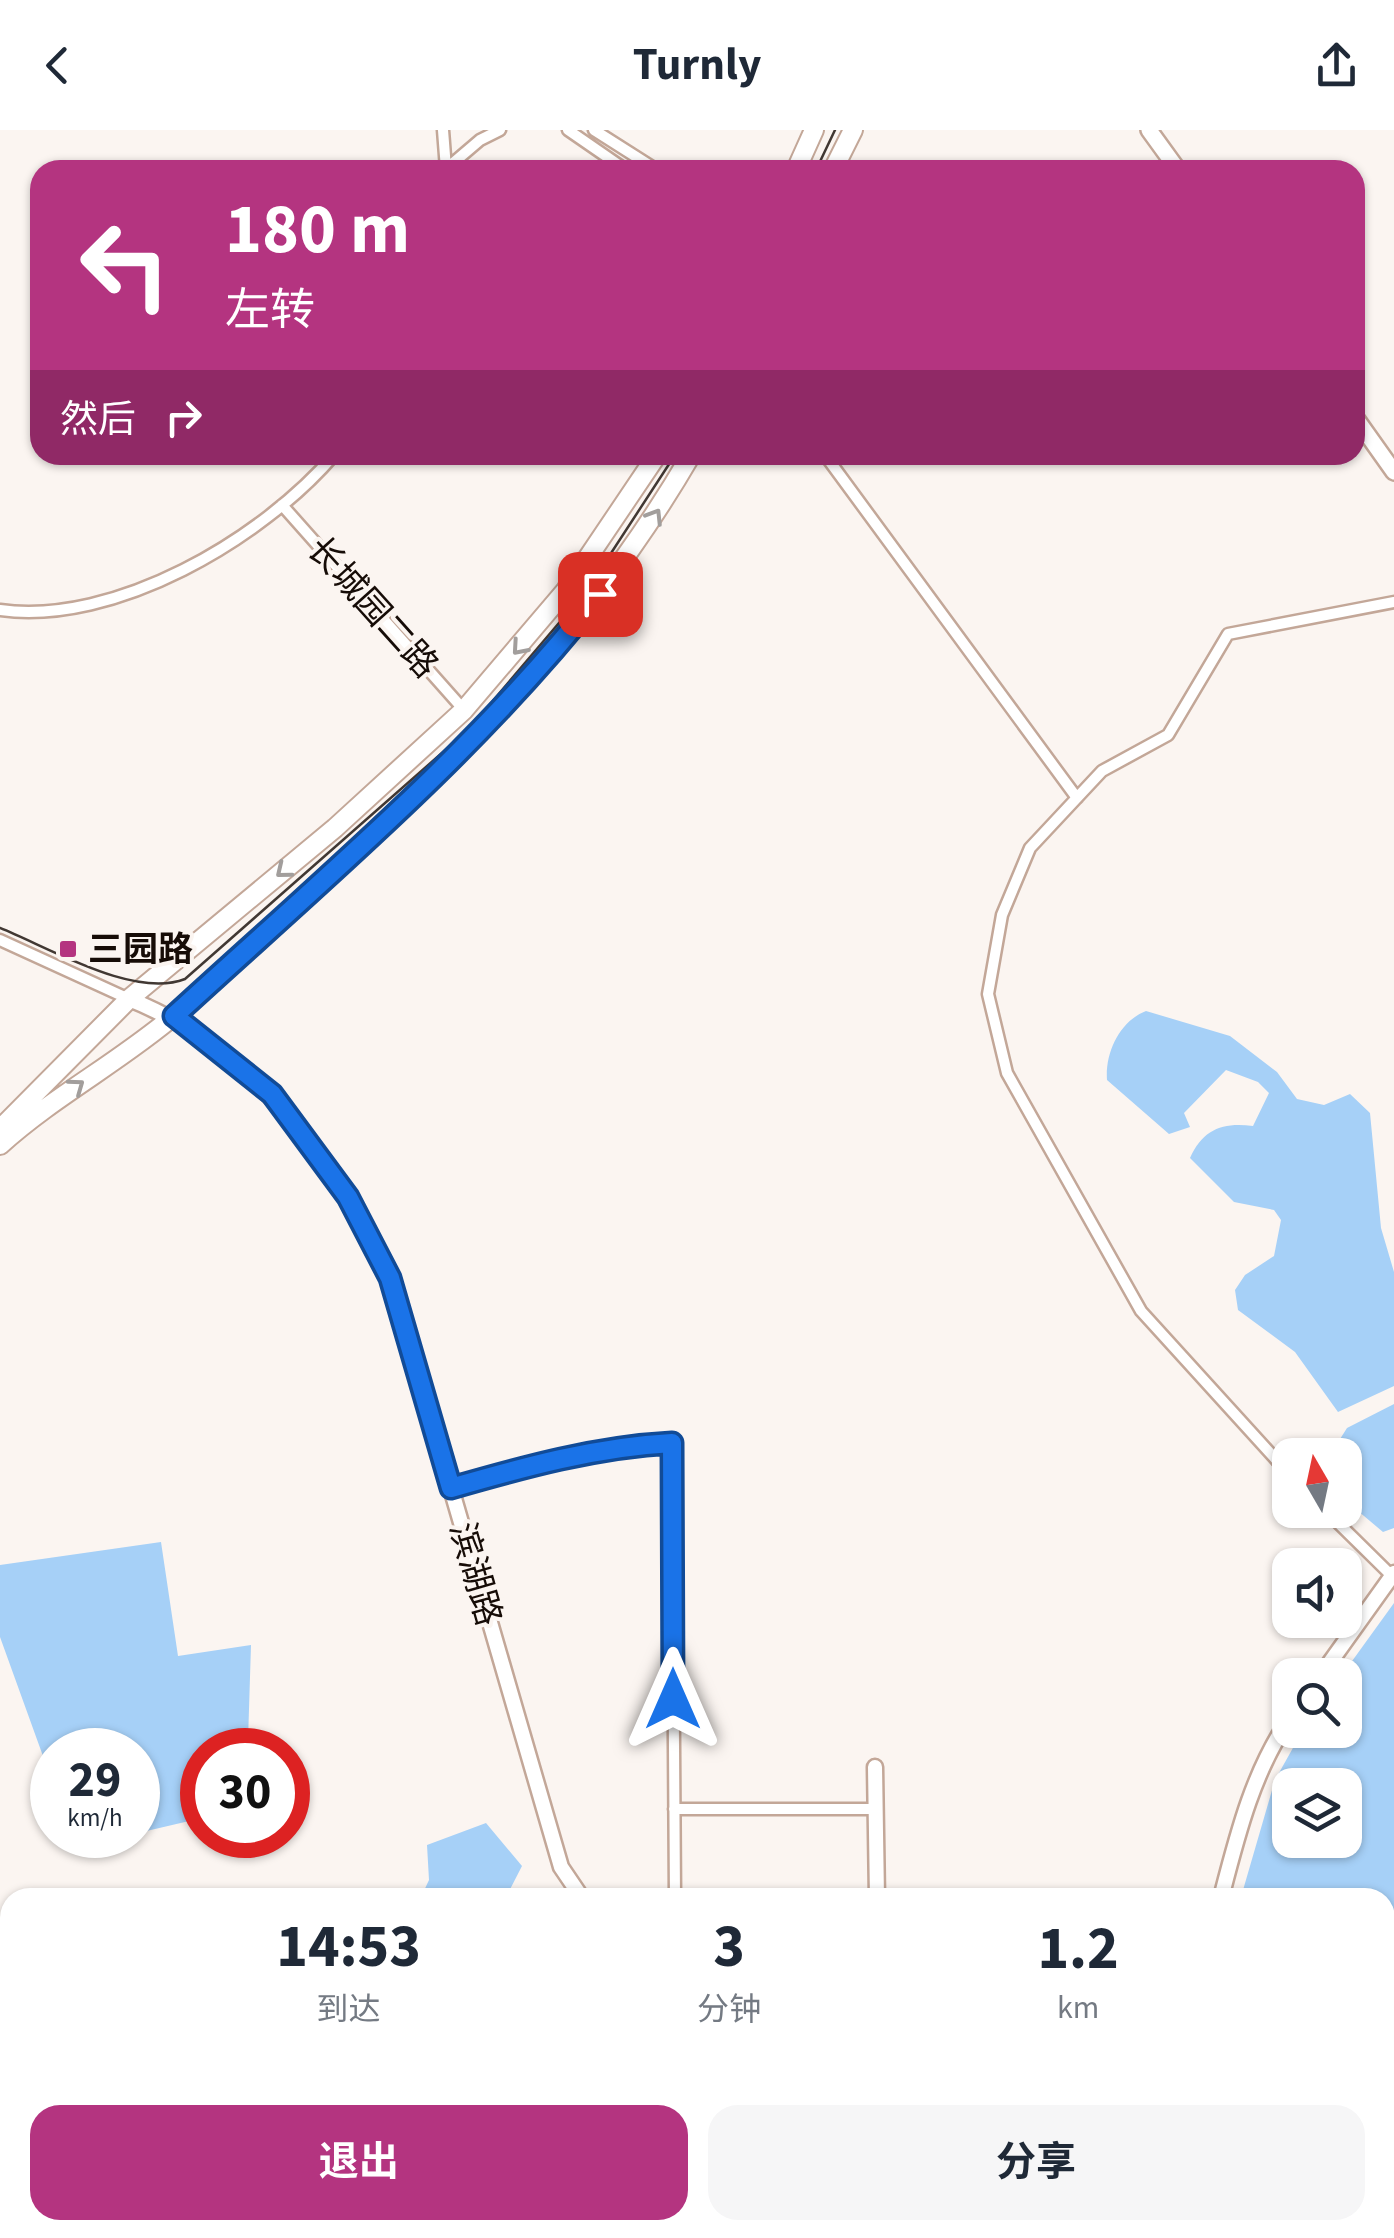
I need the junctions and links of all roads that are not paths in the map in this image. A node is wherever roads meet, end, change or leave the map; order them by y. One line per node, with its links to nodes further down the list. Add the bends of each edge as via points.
1 (443, 130): 8 (street)
2 (500, 130): 9 (street)
3 (568, 130): 10 (street)
4 (594, 130): 11 (street)
5 (814, 130): 12 (main road)
6 (852, 130): 13 (main road)
7 (1149, 130): 14 (main road)
8 (445, 160)
9 (457, 160)
10 (612, 160)
11 (641, 160)
12 (800, 160)
13 (838, 160)
14 (1171, 160)
15 (1365, 431): 20 (main road)
16 (324, 465): 21 (street)
17 (650, 465): 24 (main road, one-way to 24, via 566,590)
18 (685, 465): 28 (main road, one-way to 18, via 504,708 600,594)
19 (831, 465): 25 (street)
20 (1394, 472)
21 (282, 506): 23 (street, via 170,577 81,607); 24 (street, 长城园二路)
22 (1394, 602): 25 (street, via 1228,634 1168,736 1102,771)
23 (0, 610)
24 (464, 710): 27 (main road, one-way to 27, via 335,828)
25 (1077, 798): 31 (street, via 1030,848 1002,916 988,994 1007,1073 1141,1312)
26 (0, 940): 27 (street)
27 (129, 998): 28 (street, 滨湖路); 29 (main road)
28 (174, 1016): 30 (main road, one-way to 28); 32 (street, 滨湖路, via 272,1094 348,1197 390,1278)
29 (0, 1129)
30 (0, 1145)
31 (1272, 1456)
32 (451, 1488): 38 (street, via 539,1462 672,1443); 40 (street, 滨湖路, via 560,1866)
33 (1344, 1528): 34 (street)
34 (1393, 1575): 35 (street)
35 (1333, 1658)
36 (1272, 1744): 43 (street)
37 (875, 1767): 39 (street)
38 (674, 1809): 39 (street); 41 (street)
39 (876, 1809): 42 (street)
40 (575, 1888)
41 (675, 1888)
42 (877, 1888)
43 (1224, 1888)

